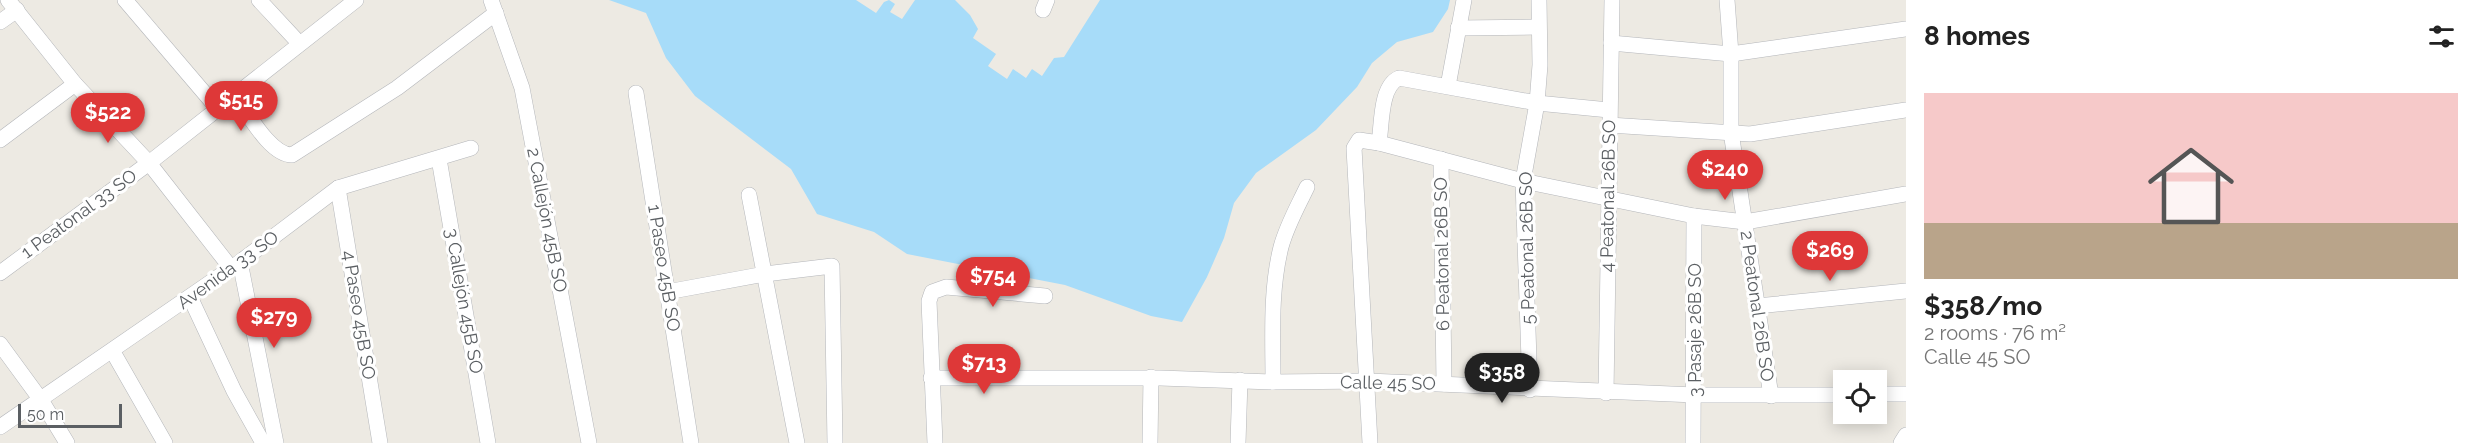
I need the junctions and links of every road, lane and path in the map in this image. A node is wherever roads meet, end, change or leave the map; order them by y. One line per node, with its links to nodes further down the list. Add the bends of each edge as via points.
1 (125, 0): 22 (street)
2 (259, 0): 14 (street)
3 (356, 0): 14 (street, 1 Peatonal 33 SO)
4 (1464, 0): 12 (street)
5 (1539, 0): 11 (street, 5 Peatonal 26B SO)
6 (1612, 0): 15 (street, 4 Peatonal 26B SO)
7 (1727, 0): 16 (street, 2 Peatonal 26B SO)
8 (12, 5): 10 (street); 17 (street)
9 (493, 7): 20 (street, via 397,88 292,155 274,149); 73 (street, 2 Callejón 45B SO, via 522,88)
10 (0, 22)
11 (1538, 27): 12 (street); 21 (street, 5 Peatonal 26B SO)
12 (1458, 28): 18 (street)
13 (1906, 29): 16 (street)
14 (299, 43): 20 (street, 1 Peatonal 33 SO)
15 (1611, 43): 16 (street); 24 (street, 4 Peatonal 26B SO)
16 (1731, 54): 25 (street, 2 Peatonal 26B SO)
17 (75, 84): 26 (street); 31 (street)
18 (1448, 86): 21 (street); 27 (street, via 1399,78 1392,81)
19 (636, 93): 44 (street, 1 Paseo 45B SO)
20 (235, 96): 22 (street, 1 Peatonal 33 SO)
21 (1537, 103): 24 (street); 32 (street, 5 Peatonal 26B SO)
22 (218, 109): 31 (street, 1 Peatonal 33 SO)
23 (1906, 110): 25 (street, via 1750,134)
24 (1609, 117): 25 (street); 37 (street, 4 Peatonal 26B SO)
25 (1731, 132): 39 (street, 2 Peatonal 26B SO)
26 (0, 140)
27 (1379, 143): 30 (street); 53 (street, via 1360,140 1354,148)
28 (471, 148): 29 (street, Avenida 33 SO)
29 (439, 159): 34 (street, Avenida 33 SO); 72 (street, 3 Callejón 45B SO)
30 (1441, 159): 32 (street); 55 (street, 6 Peatonal 26B SO)
31 (149, 163): 40 (street); 41 (street, 1 Peatonal 33 SO)
32 (1523, 181): 37 (street); 56 (street, 5 Peatonal 26B SO)
33 (1307, 187): 54 (street, via 1287,228 1278,266)
34 (338, 188): 40 (street, Avenida 33 SO); 71 (street, 4 Paseo 45B SO)
35 (1906, 194): 39 (street)
36 (749, 195): 42 (street)
37 (1607, 198): 38 (street); 57 (street, 4 Peatonal 26B SO)
38 (1694, 216): 39 (street); 60 (street, 3 Pasaje 26B SO)
39 (1745, 222): 47 (street, 2 Peatonal 26B SO)
40 (236, 265): 46 (street, Avenida 33 SO); 70 (street)
41 (0, 273)
42 (765, 274): 44 (street); 75 (street); 76 (street, via 832,266)
43 (1906, 291): 47 (street)
44 (667, 292): 74 (street, 1 Paseo 45B SO)
45 (1045, 296): 51 (street, via 940,287 932,292)
46 (190, 297): 49 (street, Avenida 33 SO); 69 (street)
47 (1757, 306): 62 (street, 2 Peatonal 26B SO)
48 (0, 344): 63 (street)
49 (112, 352): 63 (street, Avenida 33 SO); 68 (street)
50 (1151, 377): 51 (street, Calle 45 SO); 52 (street, Calle 45 SO); 77 (street)
51 (931, 378): 66 (street)
52 (1240, 380): 54 (street, Calle 45 SO); 78 (street)
53 (1368, 381): 54 (street, Calle 45 SO); 55 (street, Calle 45 SO); 79 (street)
54 (1273, 382)
55 (1444, 384): 56 (street, Calle 45 SO)
56 (1530, 390): 57 (street, Calle 45 SO)
57 (1606, 393): 60 (street, Calle 45 SO)
58 (1887, 394): 59 (street)
59 (1906, 394)
60 (1695, 395): 62 (street, Calle 45 SO); 80 (street, 3 Pasaje 26B SO)
61 (1833, 395): 62 (street, Calle 45 SO)
62 (1771, 396)
63 (41, 400): 64 (street, Avenida 33 SO); 67 (street)
64 (0, 428)
65 (1906, 435): 81 (street)
66 (931, 442)
67 (67, 443)
68 (165, 443)
69 (263, 443)
70 (276, 443)
71 (380, 443)
72 (488, 443)
73 (589, 443)
74 (692, 443)
75 (797, 443)
76 (835, 443)
77 (1150, 443)
78 (1238, 443)
79 (1370, 443)
80 (1693, 443)
81 (1901, 443)

